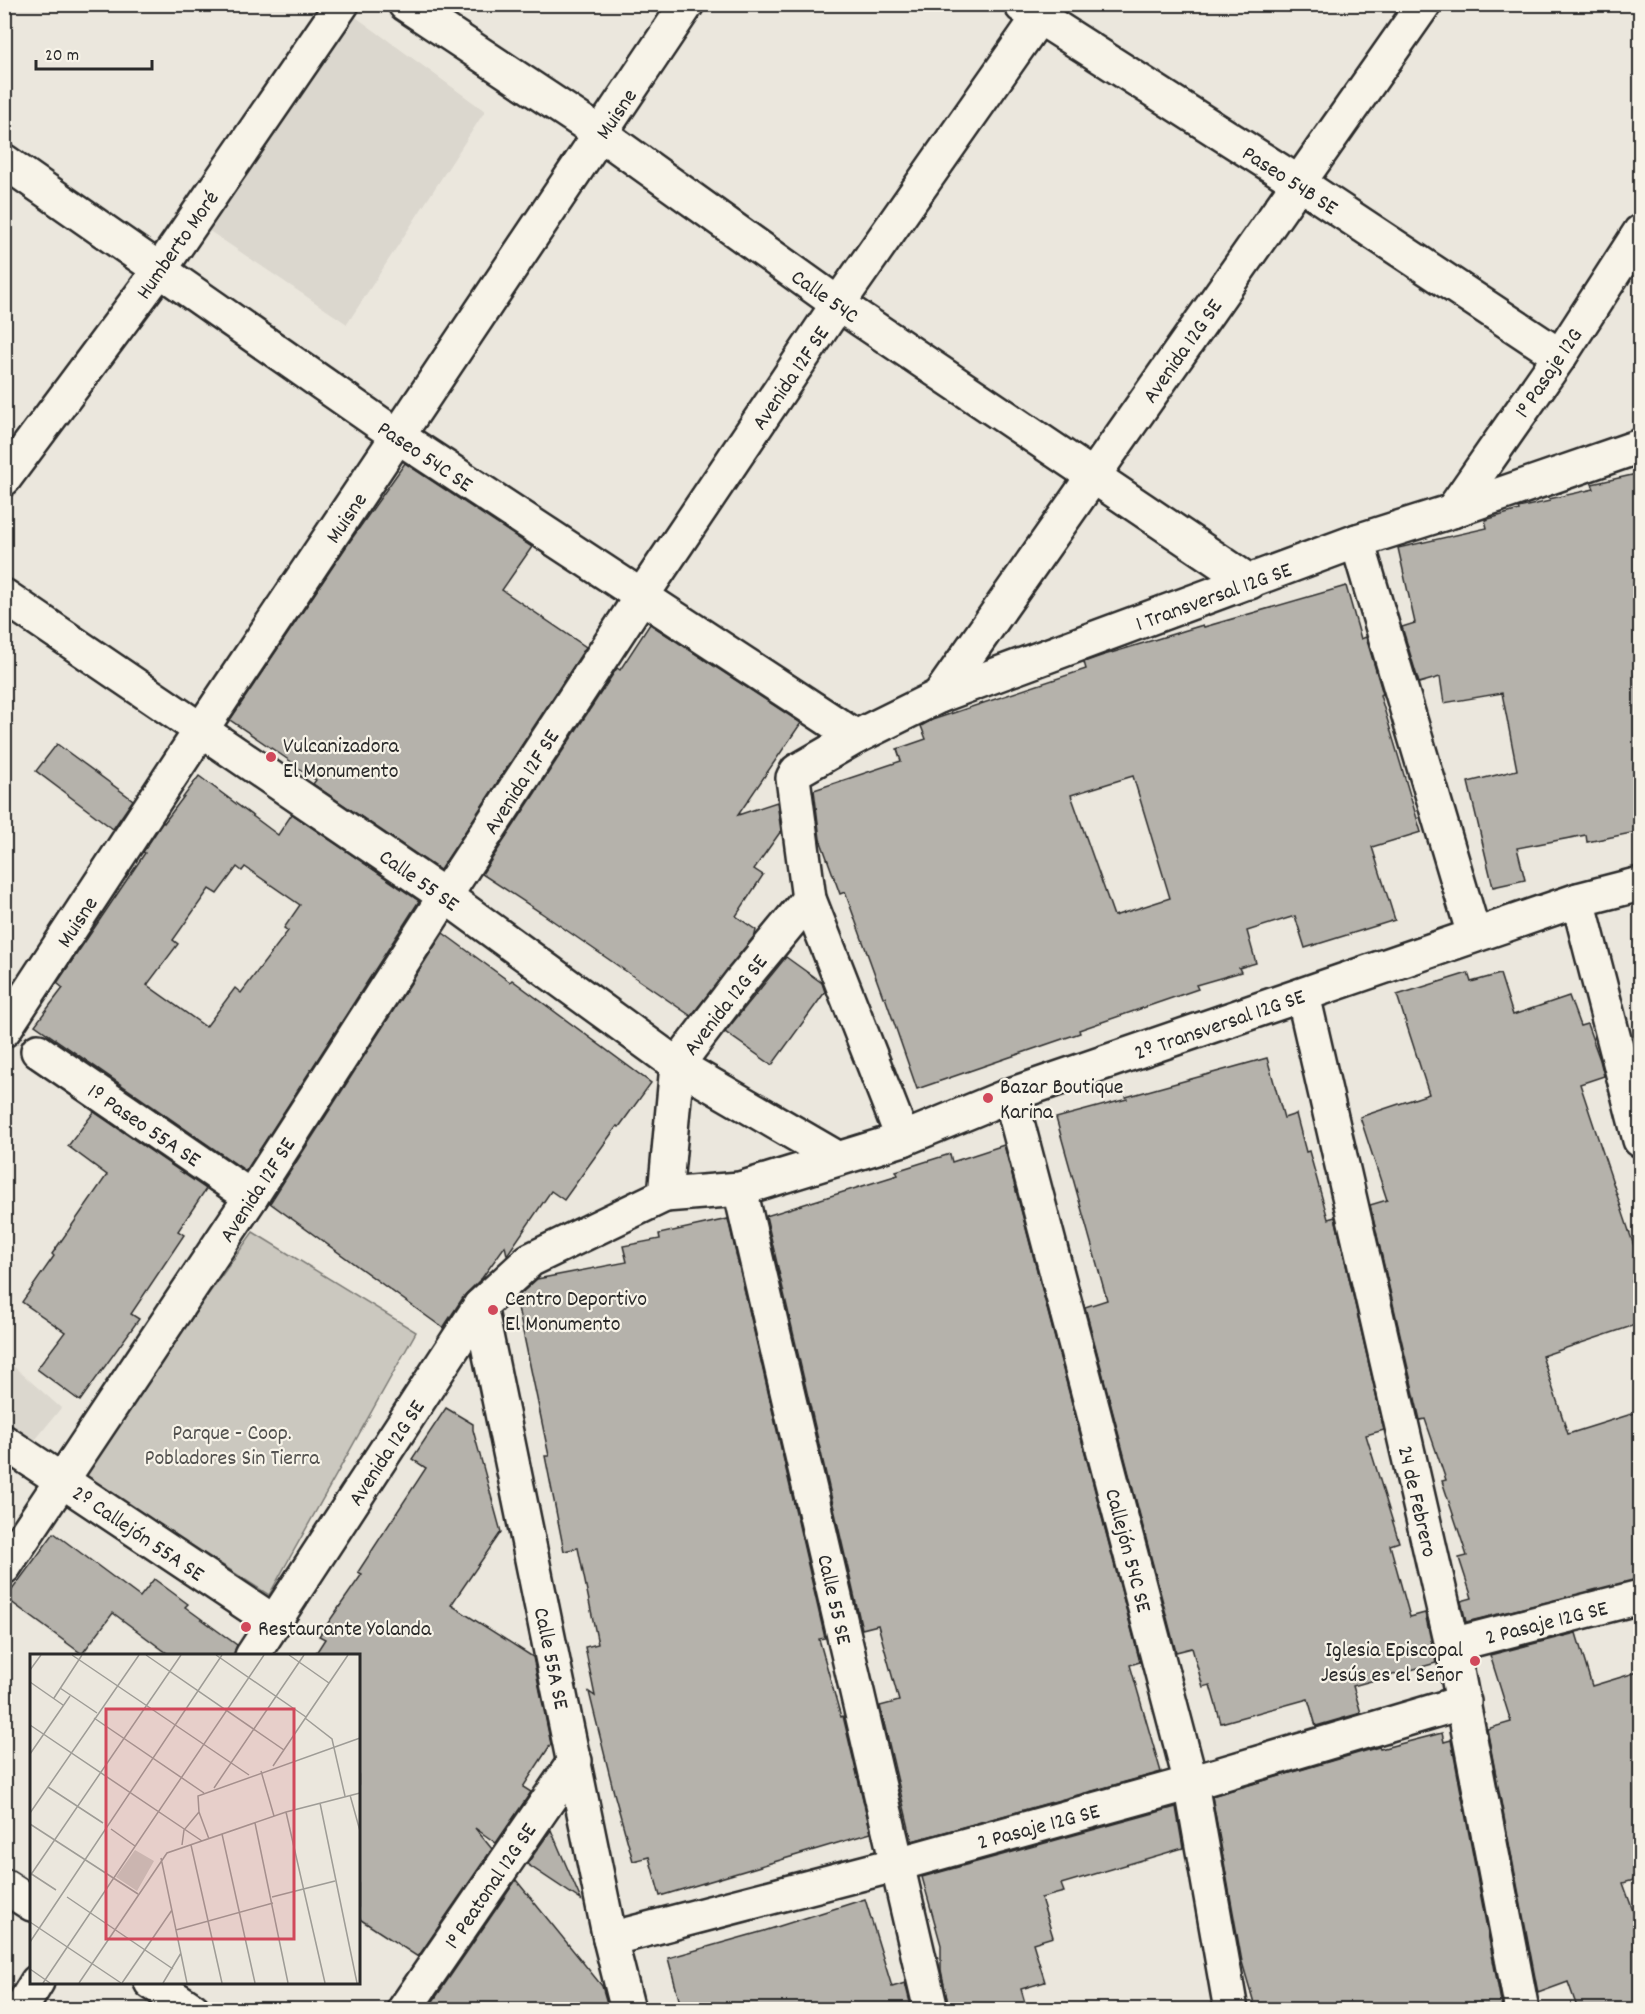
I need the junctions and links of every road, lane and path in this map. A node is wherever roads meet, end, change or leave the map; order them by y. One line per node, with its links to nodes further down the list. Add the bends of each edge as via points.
1 (342, 4): 10 (street, Humberto Moré)
2 (405, 4): 6 (street, Calle 54C)
3 (687, 4): 6 (street, Muisne)
4 (1424, 4): 8 (street, Avenida 12G SE)
5 (1036, 9): 8 (street, Paseo 54B SE); 11 (street, Avenida 12F SE)
6 (601, 134): 11 (street, Calle 54C); 13 (street, Muisne)
7 (4, 161): 10 (street, Paseo 54C SE)
8 (1299, 183): 12 (street, Paseo 54B SE); 15 (street, Avenida 12G SE)
9 (1641, 232): 12 (street, 1° Pasaje 12G)
10 (159, 271): 13 (street, Paseo 54C SE); 16 (street, Humberto Moré)
11 (838, 304): 15 (street, Calle 54C); 21 (street, Avenida 12F SE)
12 (1560, 356): 17 (street, 1° Pasaje 12G)
13 (399, 437): 21 (street, Paseo 54C SE); 23 (street, Muisne)
14 (1641, 446): 17 (street, 1 Transversal 12G SE)
15 (1093, 476): 19 (street, Calle 54C); 22 (street, Avenida 12G SE)
16 (4, 479)
17 (1452, 511): 18 (street, 1 Transversal 12G SE)
18 (1357, 541): 19 (street, 1 Transversal 12G SE); 29 (street)
19 (1250, 582): 22 (street, 1 Transversal 12G SE)
20 (4, 596): 23 (street, Calle 55 SE)
21 (641, 597): 24 (street, Paseo 54C SE); 26 (street, Avenida 12F SE)
22 (939, 696): 24 (street, 1 Transversal 12G SE)
23 (201, 730): 26 (street, Calle 55 SE); 31 (street, Muisne)
24 (856, 737): 27 (street, 1 Transversal 12G SE, via 797,771 793,778)
25 (1641, 884): 28 (street, 2º Transversal 12G SE)
26 (445, 896): 33 (street, Calle 55 SE); 40 (street, Avenida 12F SE)
27 (809, 899): 33 (street, Avenida 12G SE); 35 (street)
28 (1578, 900): 29 (street, 2º Transversal 12G SE); 36 (street)
29 (1474, 935): 30 (street, 2º Transversal 12G SE)
30 (1303, 995): 34 (street, 2º Transversal 12G SE); 48 (street, 24 de Febrero)
31 (4, 1030)
32 (38, 1051): 40 (street, 1º Paseo 55A SE)
33 (676, 1065): 37 (street, Calle 55 SE); 39 (street, Avenida 12G SE)
34 (1010, 1095): 35 (street, 2º Transversal 12G SE); 52 (street, Callejón 54C SE)
35 (903, 1139): 37 (street, 2º Transversal 12G SE)
36 (1641, 1140)
37 (837, 1158): 38 (street, 2º Transversal 12G SE)
38 (740, 1189): 39 (street, 2º Transversal 12G SE); 53 (street, Calle 55 SE)
39 (665, 1194): 41 (street, 2º Transversal 12G SE)
40 (251, 1197): 44 (street, Avenida 12F SE)
41 (530, 1260): 42 (street, Avenida 12G SE)
42 (480, 1306): 47 (street, Avenida 12G SE); 51 (street, Calle 55A SE)
43 (4, 1442): 44 (street, 2º Callejón 55A SE)
44 (62, 1481): 45 (street, Avenida 12F SE); 47 (street, 2º Callejón 55A SE)
45 (4, 1567)
46 (1641, 1597): 48 (street, 2 Pasaje 12G SE)
47 (274, 1622): 49 (street, Avenida 12G SE)
48 (1452, 1645): 50 (street, 24 de Febrero)
49 (253, 1654)
50 (1464, 1702): 52 (street, 2 Pasaje 12G SE); 65 (street, 24 de Febrero)
51 (575, 1761): 56 (street, Calle 55A SE); 61 (street, 1° Peatonal 12G SE)
52 (1191, 1783): 53 (street, 2 Pasaje 12G SE); 64 (street, Callejón 54C SE)
53 (898, 1864): 56 (street, 2 Pasaje 12G SE); 63 (street, Calle 55 SE)
54 (4, 1886): 55 (street)
55 (30, 1903)
56 (610, 1939): 62 (street, Calle 55A SE)
57 (36, 1984): 59 (street)
58 (153, 1984): 60 (street)
59 (20, 2010)
60 (193, 2010)
61 (404, 2010)
62 (628, 2010)
63 (931, 2010)
64 (1231, 2010)
65 (1522, 2010)

